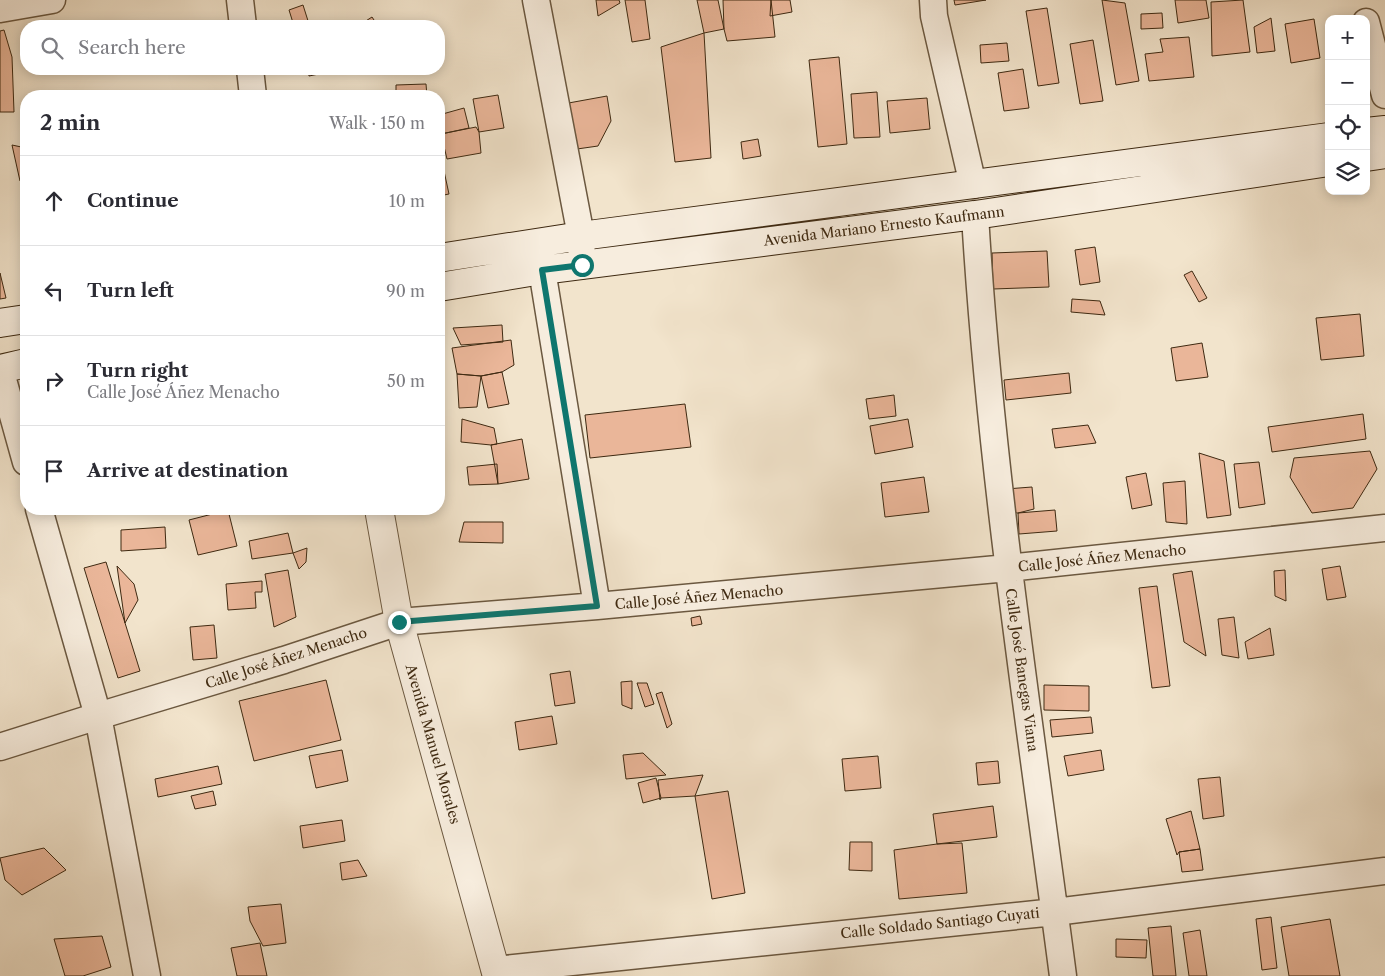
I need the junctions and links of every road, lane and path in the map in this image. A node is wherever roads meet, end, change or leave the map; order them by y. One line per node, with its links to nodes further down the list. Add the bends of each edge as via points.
1 (52, 0): 6 (street)
2 (240, 0): 8 (street)
3 (536, 0): 21 (street)
4 (932, 0): 19 (street)
5 (1360, 0): 7 (street)
6 (0, 9)
7 (1364, 15)
8 (243, 20)
9 (1370, 36): 12 (street)
10 (251, 75): 11 (street)
11 (253, 90)
12 (1385, 95)
13 (1385, 130): 14 (main road)
14 (1370, 132)
15 (1325, 138): 19 (main road, Avenida Mariano Ernesto Kaufmann)
16 (1385, 154): 17 (main road)
17 (1370, 156)
18 (1325, 163): 20 (main road, Avenida Mariano Ernesto Kaufmann)
19 (973, 185): 21 (main road, Avenida Mariano Ernesto Kaufmann)
20 (975, 214): 23 (main road, Avenida Mariano Ernesto Kaufmann); 34 (street, Calle José Banegas Viana, via 979,291)
21 (581, 236): 22 (main road, Avenida Mariano Ernesto Kaufmann); 23 (street)
22 (445, 257)
23 (582, 265): 24 (main road, Avenida Mariano Ernesto Kaufmann)
24 (542, 270): 25 (main road, Avenida Mariano Ernesto Kaufmann); 35 (street)
25 (445, 286)
26 (20, 320): 27 (main road)
27 (0, 323)
28 (20, 364): 29 (main road)
29 (0, 369): 30 (street)
30 (20, 441)
31 (42, 515): 37 (street)
32 (380, 515): 36 (main road, Avenida Manuel Morales)
33 (1385, 528): 34 (street, Calle José Áñez Menacho)
34 (1008, 568): 35 (street, Calle José Áñez Menacho); 40 (street, Calle José Banegas Viana)
35 (597, 606): 36 (street, Calle José Áñez Menacho)
36 (399, 622): 37 (street, Calle José Áñez Menacho); 41 (main road, Avenida Manuel Morales)
37 (98, 716): 38 (street, Calle José Áñez Menacho); 42 (street)
38 (0, 747)
39 (1385, 872): 40 (street, Calle Soldado Santiago Cuyati)
40 (1055, 912): 41 (street, Calle Soldado Santiago Cuyati); 43 (street, Calle José Banegas Viana)
41 (496, 973)
42 (148, 976)
43 (1063, 976)

